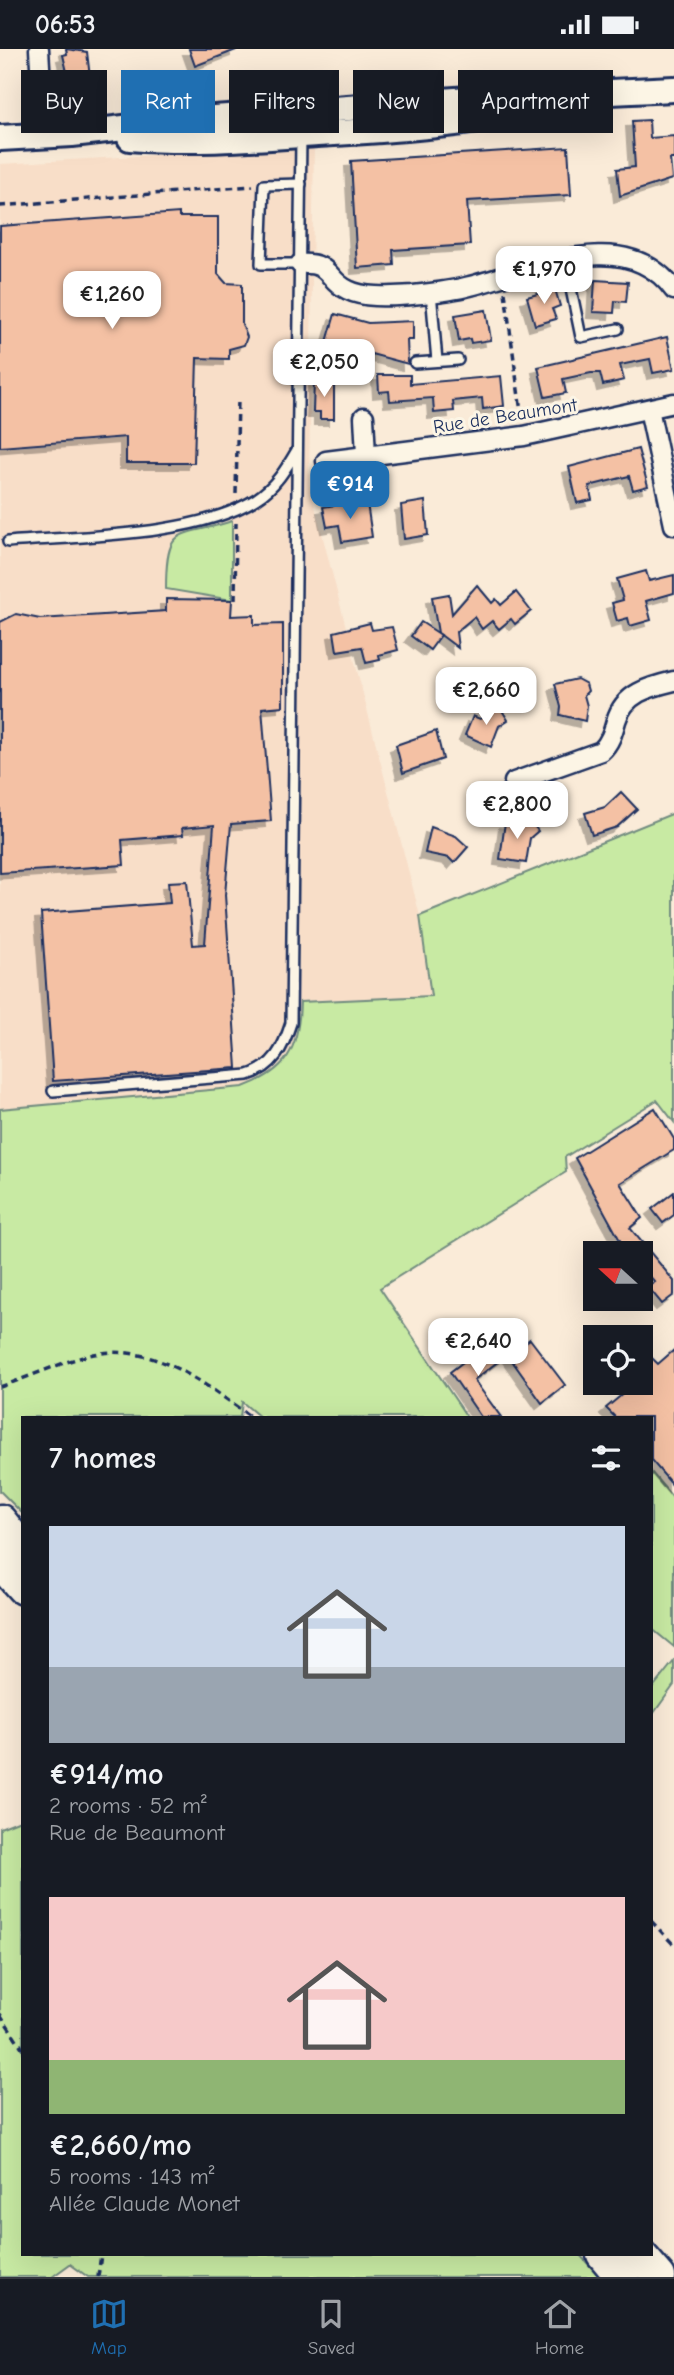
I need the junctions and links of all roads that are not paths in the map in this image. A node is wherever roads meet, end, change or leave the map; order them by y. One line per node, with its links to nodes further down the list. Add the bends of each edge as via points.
1 (39, 49): 6 (street)
2 (674, 89): 3 (street, via 482,98)
3 (339, 119)
4 (229, 120): 6 (street, via 201,119)
5 (301, 133): 8 (lane)
6 (44, 135): 7 (street)
7 (0, 138)
8 (301, 184): 10 (lane); 10 (lane, via 264,185 261,264)
9 (565, 260): 11 (street, via 596,255 632,259 653,269); 12 (street); 13 (lane, via 581,337)
10 (300, 264): 12 (street, via 321,266 341,286 359,293); 20 (lane)
11 (674, 290)
12 (431, 292): 15 (lane)
13 (618, 330)
14 (458, 360): 15 (lane)
15 (437, 361): 16 (lane)
16 (415, 363)
17 (674, 403): 18 (street, Rue de Beaumont)
18 (649, 409): 21 (street, Rue de Beaumont, via 524,436); 23 (street)
19 (364, 417): 21 (street)
20 (298, 449): 24 (lane, via 274,484 256,499 213,517 159,529); 27 (lane, via 293,1003 285,1041 275,1060 248,1075)
21 (366, 456): 22 (street, Rue de Beaumont)
22 (326, 461)
23 (674, 525)
24 (8, 542)
25 (674, 681): 26 (street, via 630,698 601,751)
26 (514, 782)
27 (54, 1091)
28 (0, 1521): 29 (highway)
29 (21, 1547)
30 (0, 1562): 31 (highway)
31 (21, 1586)
32 (605, 2256): 34 (highway)
33 (641, 2256): 35 (highway)
34 (622, 2277)
35 (659, 2277)

